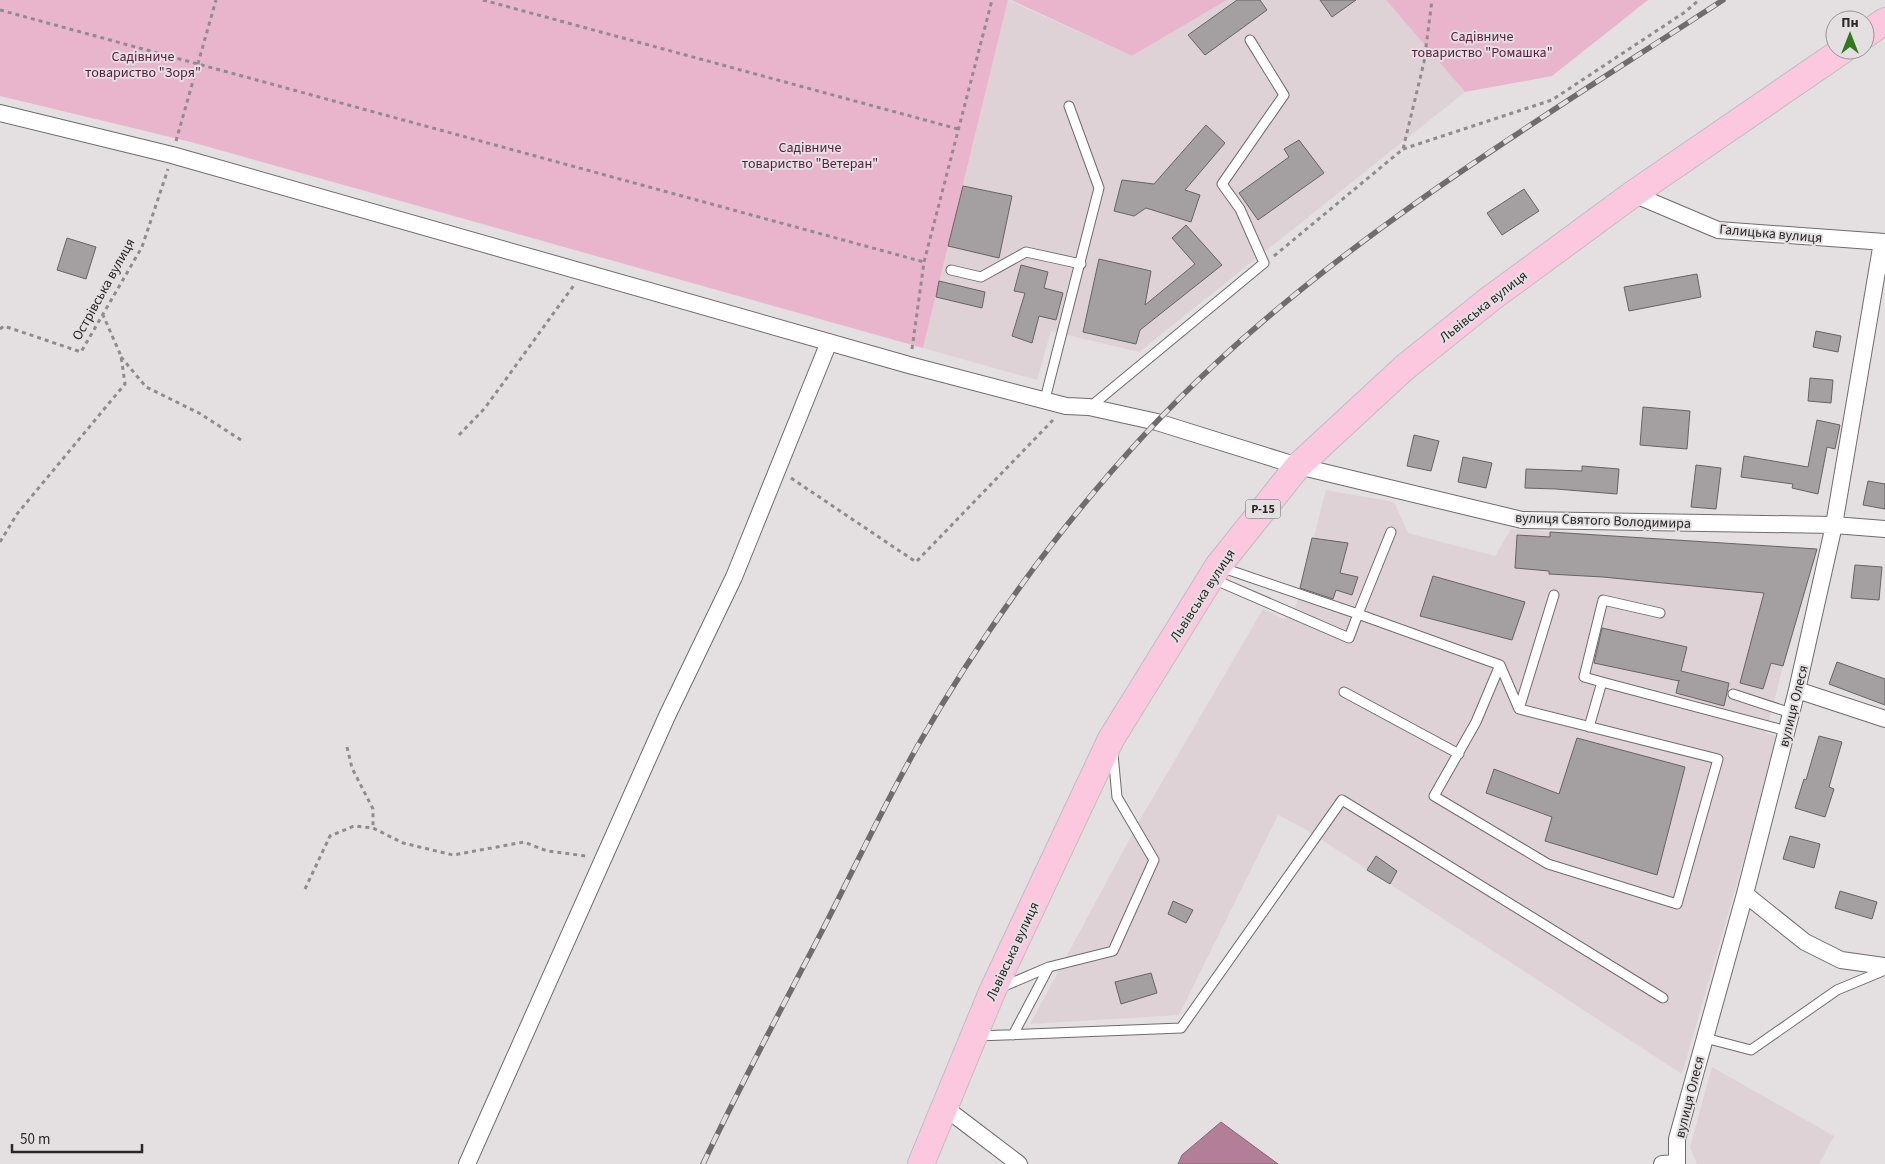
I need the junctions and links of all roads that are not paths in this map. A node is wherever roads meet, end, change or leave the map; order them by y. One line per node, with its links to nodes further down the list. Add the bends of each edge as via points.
1 (1250, 40): 11 (lane, via 1284,95 1222,184 1240,209 1264,263)
2 (1828, 60): 5 (main road, Львівська вулиця / Р-15)
3 (1070, 106): 7 (lane, via 1099,188)
4 (0, 113): 9 (street, вулиця Святого Володимира, via 172,155)
5 (1633, 194): 6 (street, Галицька вулиця, via 1718,230); 12 (main road, Львівська вулиця / Р-15, via 1476,310 1404,368)
6 (1883, 242): 13 (street, вулиця Олеся)
7 (1081, 264): 8 (lane, via 1026,252 981,276); 10 (lane)
8 (951, 270)
9 (829, 342): 10 (street, вулиця Святого Володимира); 41 (street, via 734,577 667,716)
10 (1045, 400): 11 (street, вулиця Святого Володимира)
11 (1089, 408): 12 (street, вулиця Святого Володимира, via 1157,422)
12 (1298, 466): 13 (street, вулиця Святого Володимира, via 1522,520); 16 (main road, Львівська вулиця / Р-15)
13 (1834, 525): 14 (street, вулиця Святого Володимира); 22 (street, вулиця Олеся)
14 (1885, 529)
15 (1391, 532): 19 (lane)
16 (1214, 572): 19 (lane); 19 (lane, via 1349,638); 30 (main road, Львівська вулиця / Р-15)
17 (1554, 595): 25 (lane)
18 (1660, 613): 21 (lane, via 1603,600 1584,677)
19 (1358, 614): 20 (lane)
20 (1500, 665): 25 (lane); 31 (lane)
21 (1602, 682): 28 (lane); 29 (lane)
22 (1797, 690): 26 (street, вулиця Олеся); 27 (street)
23 (1344, 692): 31 (lane)
24 (1733, 694): 26 (lane)
25 (1519, 709): 28 (lane)
26 (1791, 713): 29 (street, вулиця Олеся)
27 (1885, 719)
28 (1589, 727): 31 (lane, via 1718,759 1677,904 1548,864 1434,796)
29 (1787, 731): 32 (street, вулиця Олеся)
30 (1111, 739): 33 (lane, via 1117,797 1154,860 1114,951); 35 (main road, Львівська вулиця / Р-15)
31 (1459, 754)
32 (1745, 894): 34 (street, via 1805,942 1841,960); 39 (street, вулиця Олеся)
33 (1049, 967): 35 (lane); 37 (lane)
34 (1885, 968): 39 (lane, via 1837,990 1751,1050)
35 (992, 992): 38 (main road, Львівська вулиця / Р-15)
36 (1663, 998): 37 (lane, via 1342,800 1181,1028)
37 (1013, 1035): 38 (lane)
38 (973, 1036): 40 (main road, Львівська вулиця / Р-15)
39 (1705, 1038): 44 (street, вулиця Олеся)
40 (944, 1107): 42 (main road, Львівська вулиця / Р-15); 43 (street)
41 (468, 1164)
42 (920, 1164)
43 (1019, 1164)
44 (1673, 1164)

